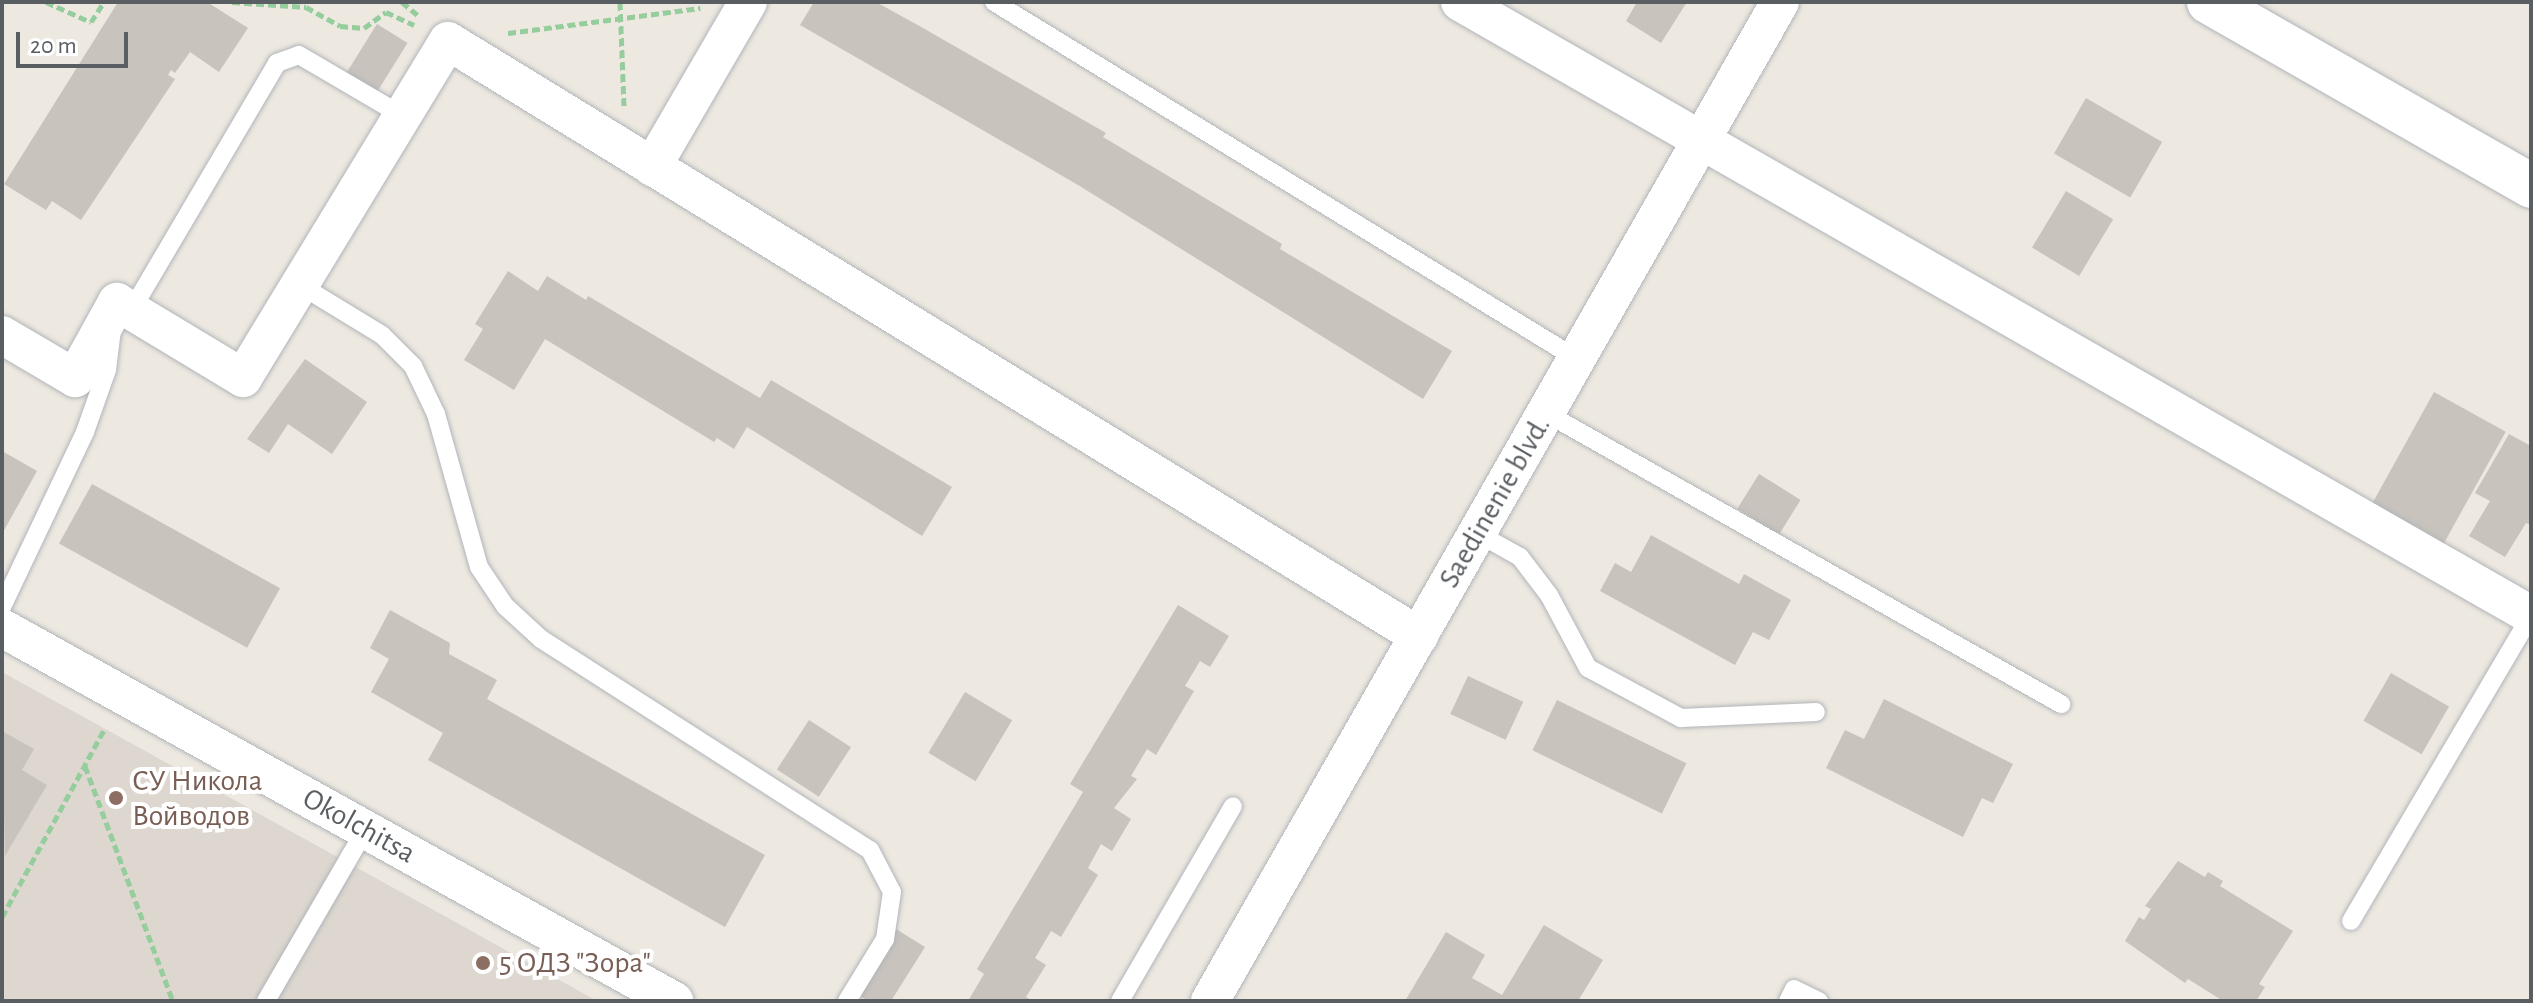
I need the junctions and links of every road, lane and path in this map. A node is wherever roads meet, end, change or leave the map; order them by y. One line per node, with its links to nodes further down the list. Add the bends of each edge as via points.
1 (46, 2): 2 (path, via 91,22)
2 (104, 2)
3 (232, 2): 11 (path, via 286,3 340,26 364,28 386,12)
4 (620, 2): 10 (path)
5 (994, 2): 19 (lane)
6 (1460, 2): 13 (street)
7 (1780, 2): 13 (street, Saedinenie blvd.)
8 (2209, 2): 15 (street)
9 (731, 4): 10 (path); 14 (street)
10 (621, 18): 11 (path); 14 (path)
11 (448, 41): 12 (street); 14 (street)
12 (403, 116): 16 (street); 17 (lane, via 299,55 277,63)
13 (1701, 140): 19 (street, Saedinenie blvd.); 23 (street)
14 (639, 159): 25 (street)
15 (2531, 186)
16 (300, 285): 17 (street, via 243,378); 37 (lane, via 382,335 413,366 436,414 479,567 505,606 541,639 870,850 892,892 888,923 885,939)
17 (124, 306): 18 (street, via 75,378); 22 (lane, via 85,432)
18 (2, 335)
19 (1577, 359): 20 (street, Saedinenie blvd.)
20 (1546, 413): 21 (street, Saedinenie blvd.); 27 (lane)
21 (1477, 533): 25 (street, Saedinenie blvd.); 28 (lane, via 1520,557 1549,595 1588,668 1681,718)
22 (2, 607)
23 (2531, 615): 33 (lane)
24 (2, 628): 26 (street, Okolchitsa)
25 (1419, 636): 39 (street, Saedinenie blvd.)
26 (122, 695): 29 (path); 31 (street, Okolchitsa)
27 (2061, 704)
28 (1816, 712)
29 (85, 765): 32 (path); 34 (path)
30 (1233, 806): 38 (lane)
31 (365, 830): 35 (lane); 36 (street, Okolchitsa)
32 (2, 917)
33 (2351, 921)
34 (173, 1001)
35 (266, 1001)
36 (674, 1001)
37 (847, 1001)
38 (1120, 1001)
39 (1210, 1001)
40 (1788, 1001): 41 (lane, via 1794,989)
41 (1819, 1001)

